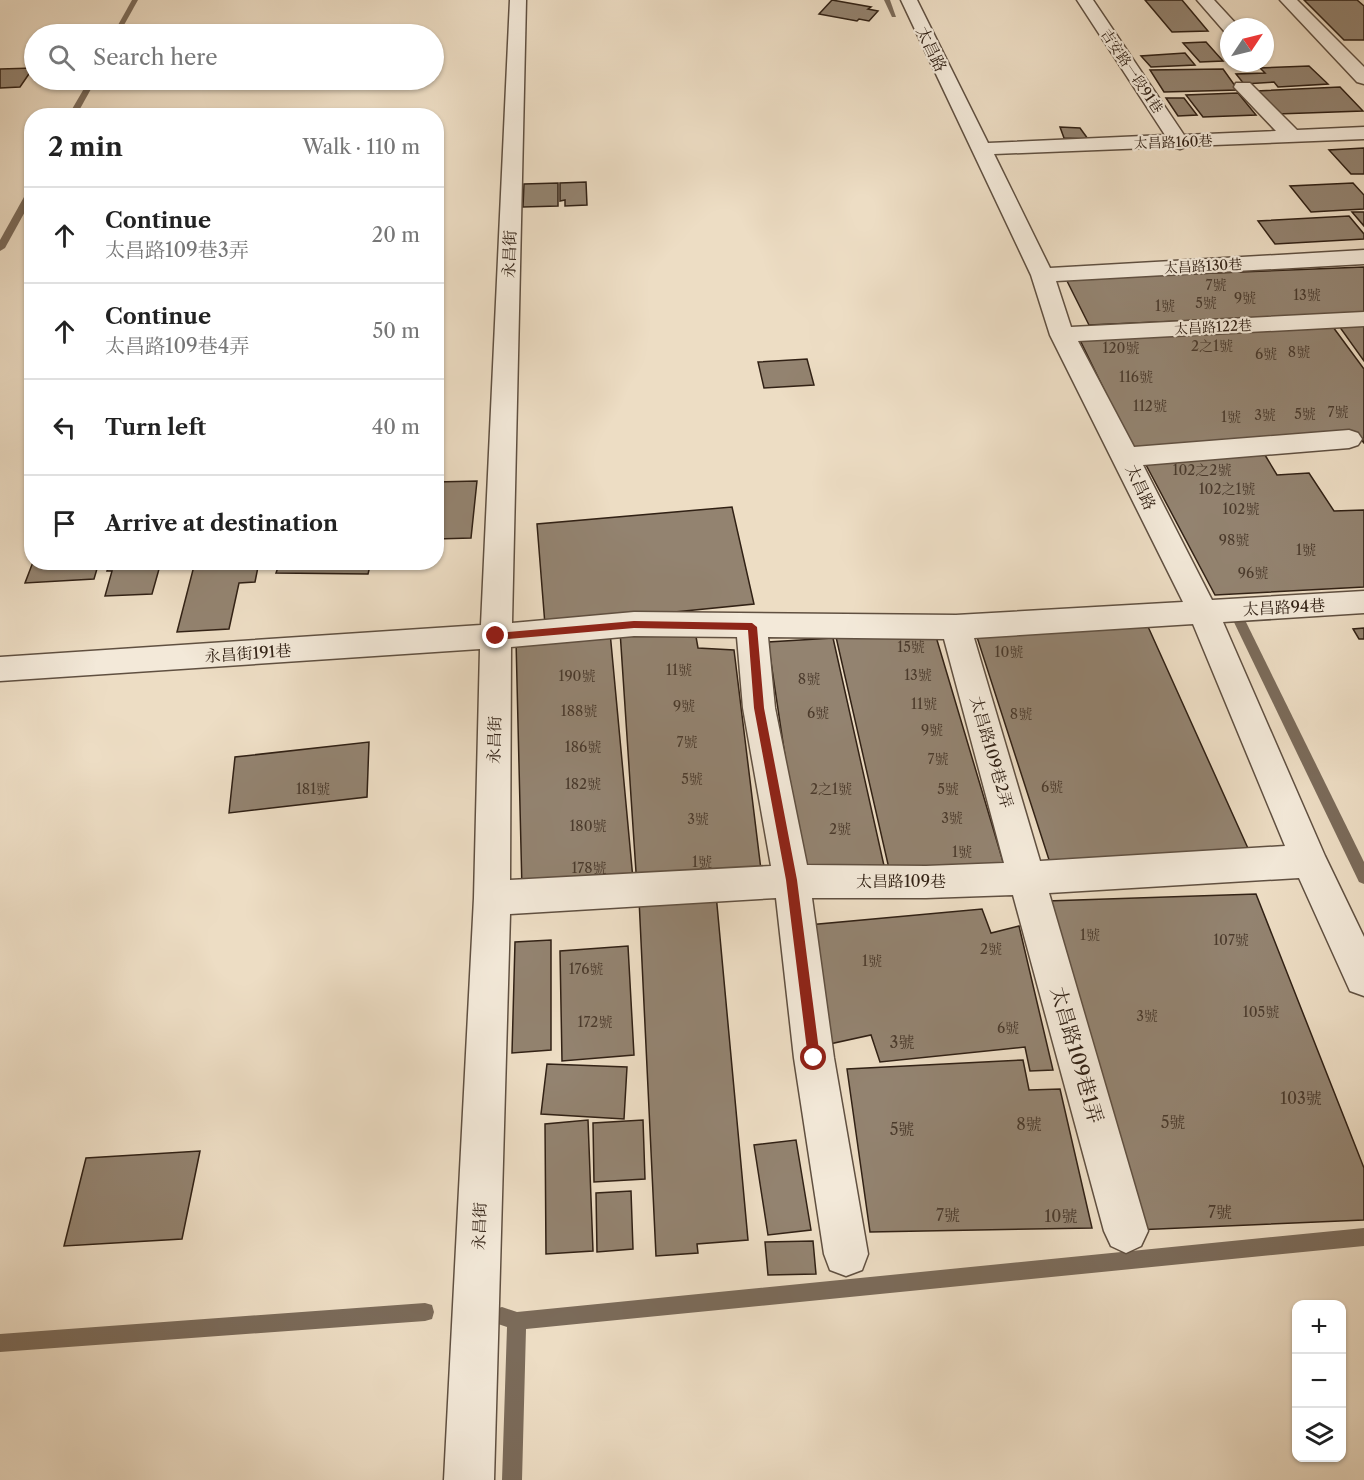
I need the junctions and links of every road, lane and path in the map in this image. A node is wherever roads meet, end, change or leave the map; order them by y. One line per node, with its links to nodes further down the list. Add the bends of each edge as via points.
1 (518, 0): 25 (street, 永昌街)
2 (909, 0): 14 (street, 太昌路)
3 (1085, 0): 13 (street, 吉安路一段91巷)
4 (1205, 0): 6 (street)
5 (1287, 0): 8 (street)
6 (1222, 18)
7 (1364, 56): 8 (street)
8 (1343, 57): 9 (street)
9 (1364, 78)
10 (1243, 87): 12 (street)
11 (1364, 133): 12 (street, 太昌路160巷)
12 (1293, 137): 13 (street, 太昌路160巷)
13 (1180, 143): 14 (street, 太昌路160巷)
14 (981, 149): 16 (street, 太昌路)
15 (1364, 257): 16 (street, 太昌路130巷)
16 (1042, 276): 18 (street, 太昌路)
17 (1364, 319): 18 (street, 太昌路122巷)
18 (1062, 336): 20 (street, 太昌路)
19 (1349, 439): 20 (street)
20 (1126, 457): 22 (street, 太昌路)
21 (1364, 602): 22 (street, 太昌路94巷)
22 (1203, 612): 24 (street, 太昌路94巷); 27 (street, 太昌路)
23 (752, 627): 24 (street, 太昌路94巷); 25 (street, 永昌街191巷, via 634,624); 29 (street, via 759,708)
24 (956, 627): 28 (street, 太昌路109巷2弄)
25 (496, 636): 26 (street, 永昌街191巷); 30 (street, 永昌街)
26 (0, 669)
27 (1309, 861): 28 (street, 太昌路109巷); 31 (street, 太昌路)
28 (1027, 878): 29 (street, 太昌路109巷, via 926,882); 32 (street, 太昌路109巷1弄)
29 (792, 880): 30 (street, 太昌路109巷); 33 (street, via 814,1058)
30 (492, 898): 34 (street, 永昌街)
31 (1364, 978)
32 (1126, 1231)
33 (846, 1254)
34 (469, 1480)

